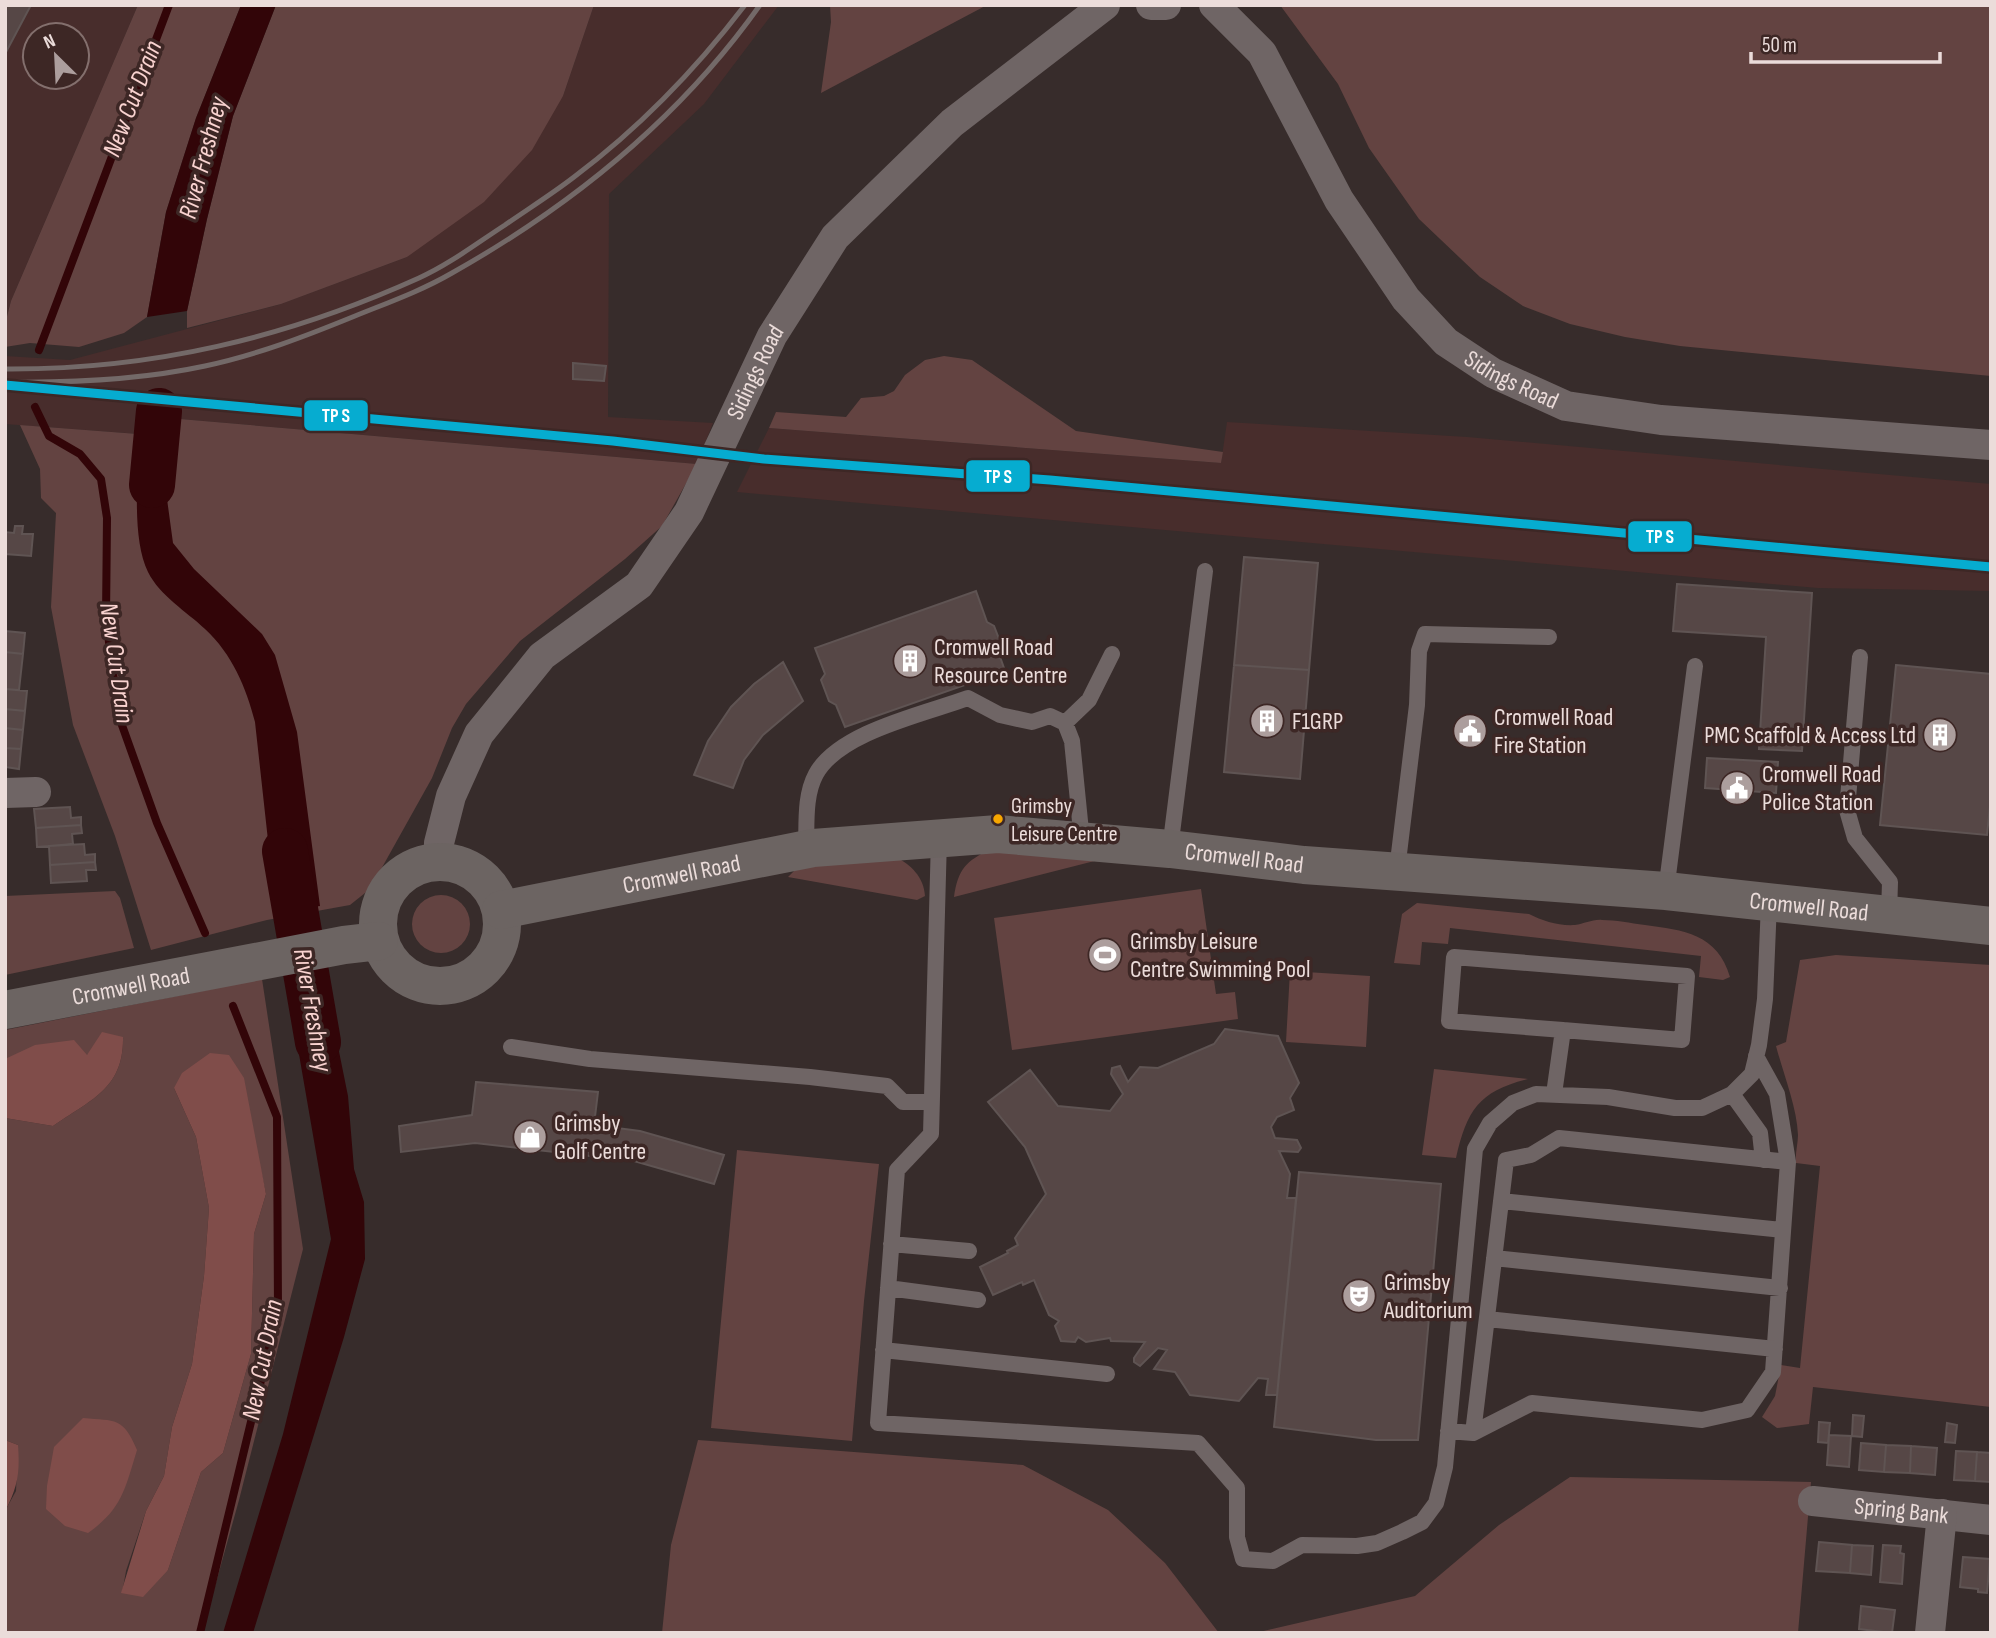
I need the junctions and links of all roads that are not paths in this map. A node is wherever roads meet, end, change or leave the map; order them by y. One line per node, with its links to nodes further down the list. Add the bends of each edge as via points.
1 (1105, 5): 18 (street, Sidings Road, via 952,123 835,237 772,336 689,512 639,585 542,656 479,734 451,796)
2 (1151, 5): 3 (street)
3 (1166, 5)
4 (1214, 5): 5 (street, Sidings Road, via 1262,53 1339,200 1406,299 1446,342 1493,373 1566,406 1661,420)
5 (1991, 444)
6 (1205, 571): 17 (lane)
7 (1549, 637): 19 (lane, via 1425,634 1419,651)
8 (1112, 654): 11 (lane, via 1089,700)
9 (1860, 657): 23 (lane, via 1847,810 1855,838 1890,882)
10 (1695, 666): 20 (lane)
11 (1065, 723): 15 (lane, via 1072,741); 16 (lane, via 1050,716 1032,722 1000,715 968,698 856,737 832,754 816,774 810,791)
12 (36, 792): 13 (street)
13 (5, 793)
14 (939, 838): 15 (street, Cromwell Road, via 998,834); 16 (street, Cromwell Road); 32 (lane)
15 (1082, 842): 17 (street, Cromwell Road)
16 (806, 849): 22 (street, Cromwell Road)
17 (1170, 849): 19 (street, Cromwell Road, via 1304,865)
18 (439, 861): 22 (street, via 460,864 479,874 493,890); 25 (street, via 416,866 397,878 383,896 377,918)
19 (1397, 870): 20 (street, Cromwell Road)
20 (1666, 891): 21 (street, Cromwell Road)
21 (1769, 903): 23 (street, Cromwell Road); 29 (lane, via 1765,999)
22 (501, 910): 25 (street, via 502,932 496,953 483,970 465,982 423,985 403,975 388,960)
23 (1889, 914): 24 (street, Cromwell Road)
24 (1991, 926)
25 (379, 941): 26 (street, Cromwell Road)
26 (5, 1010)
27 (1563, 1030): 27 (lane, via 1449,1021 1454,957 1687,976 1682,1040); 30 (lane)
28 (511, 1047): 32 (lane, via 590,1059 887,1086 903,1102)
29 (1756, 1056): 31 (lane, via 1752,1074); 34 (lane, via 1777,1094)
30 (1554, 1094): 31 (lane, via 1702,1108); 47 (lane, via 1513,1102 1490,1124 1475,1149)
31 (1732, 1094): 33 (lane, via 1760,1133)
32 (931, 1102): 37 (lane, via 931,1134 897,1170)
33 (1763, 1160): 34 (lane); 35 (lane, via 1559,1138 1531,1155 1506,1160)
34 (1788, 1161): 36 (lane)
35 (1501, 1201): 36 (lane); 39 (lane)
36 (1783, 1230): 41 (lane)
37 (891, 1244): 38 (lane); 40 (lane)
38 (969, 1251)
39 (1494, 1258): 41 (lane); 43 (lane)
40 (888, 1288): 42 (lane); 45 (lane)
41 (1780, 1288): 44 (lane)
42 (978, 1300)
43 (1487, 1320): 44 (lane); 48 (lane)
44 (1775, 1349): 48 (lane, via 1773,1372 1747,1410 1702,1420 1532,1403)
45 (883, 1350): 46 (lane); 47 (lane, via 878,1423 1198,1444 1237,1488 1237,1537 1243,1559 1273,1561 1302,1545 1377,1543 1422,1522 1437,1503)
46 (1107, 1374)
47 (1448, 1431): 48 (lane)
48 (1474, 1433)
49 (1813, 1501): 50 (street, Spring Bank)
50 (1942, 1514): 51 (street, Spring Bank); 52 (street)
51 (1991, 1520)
52 (1930, 1633)

